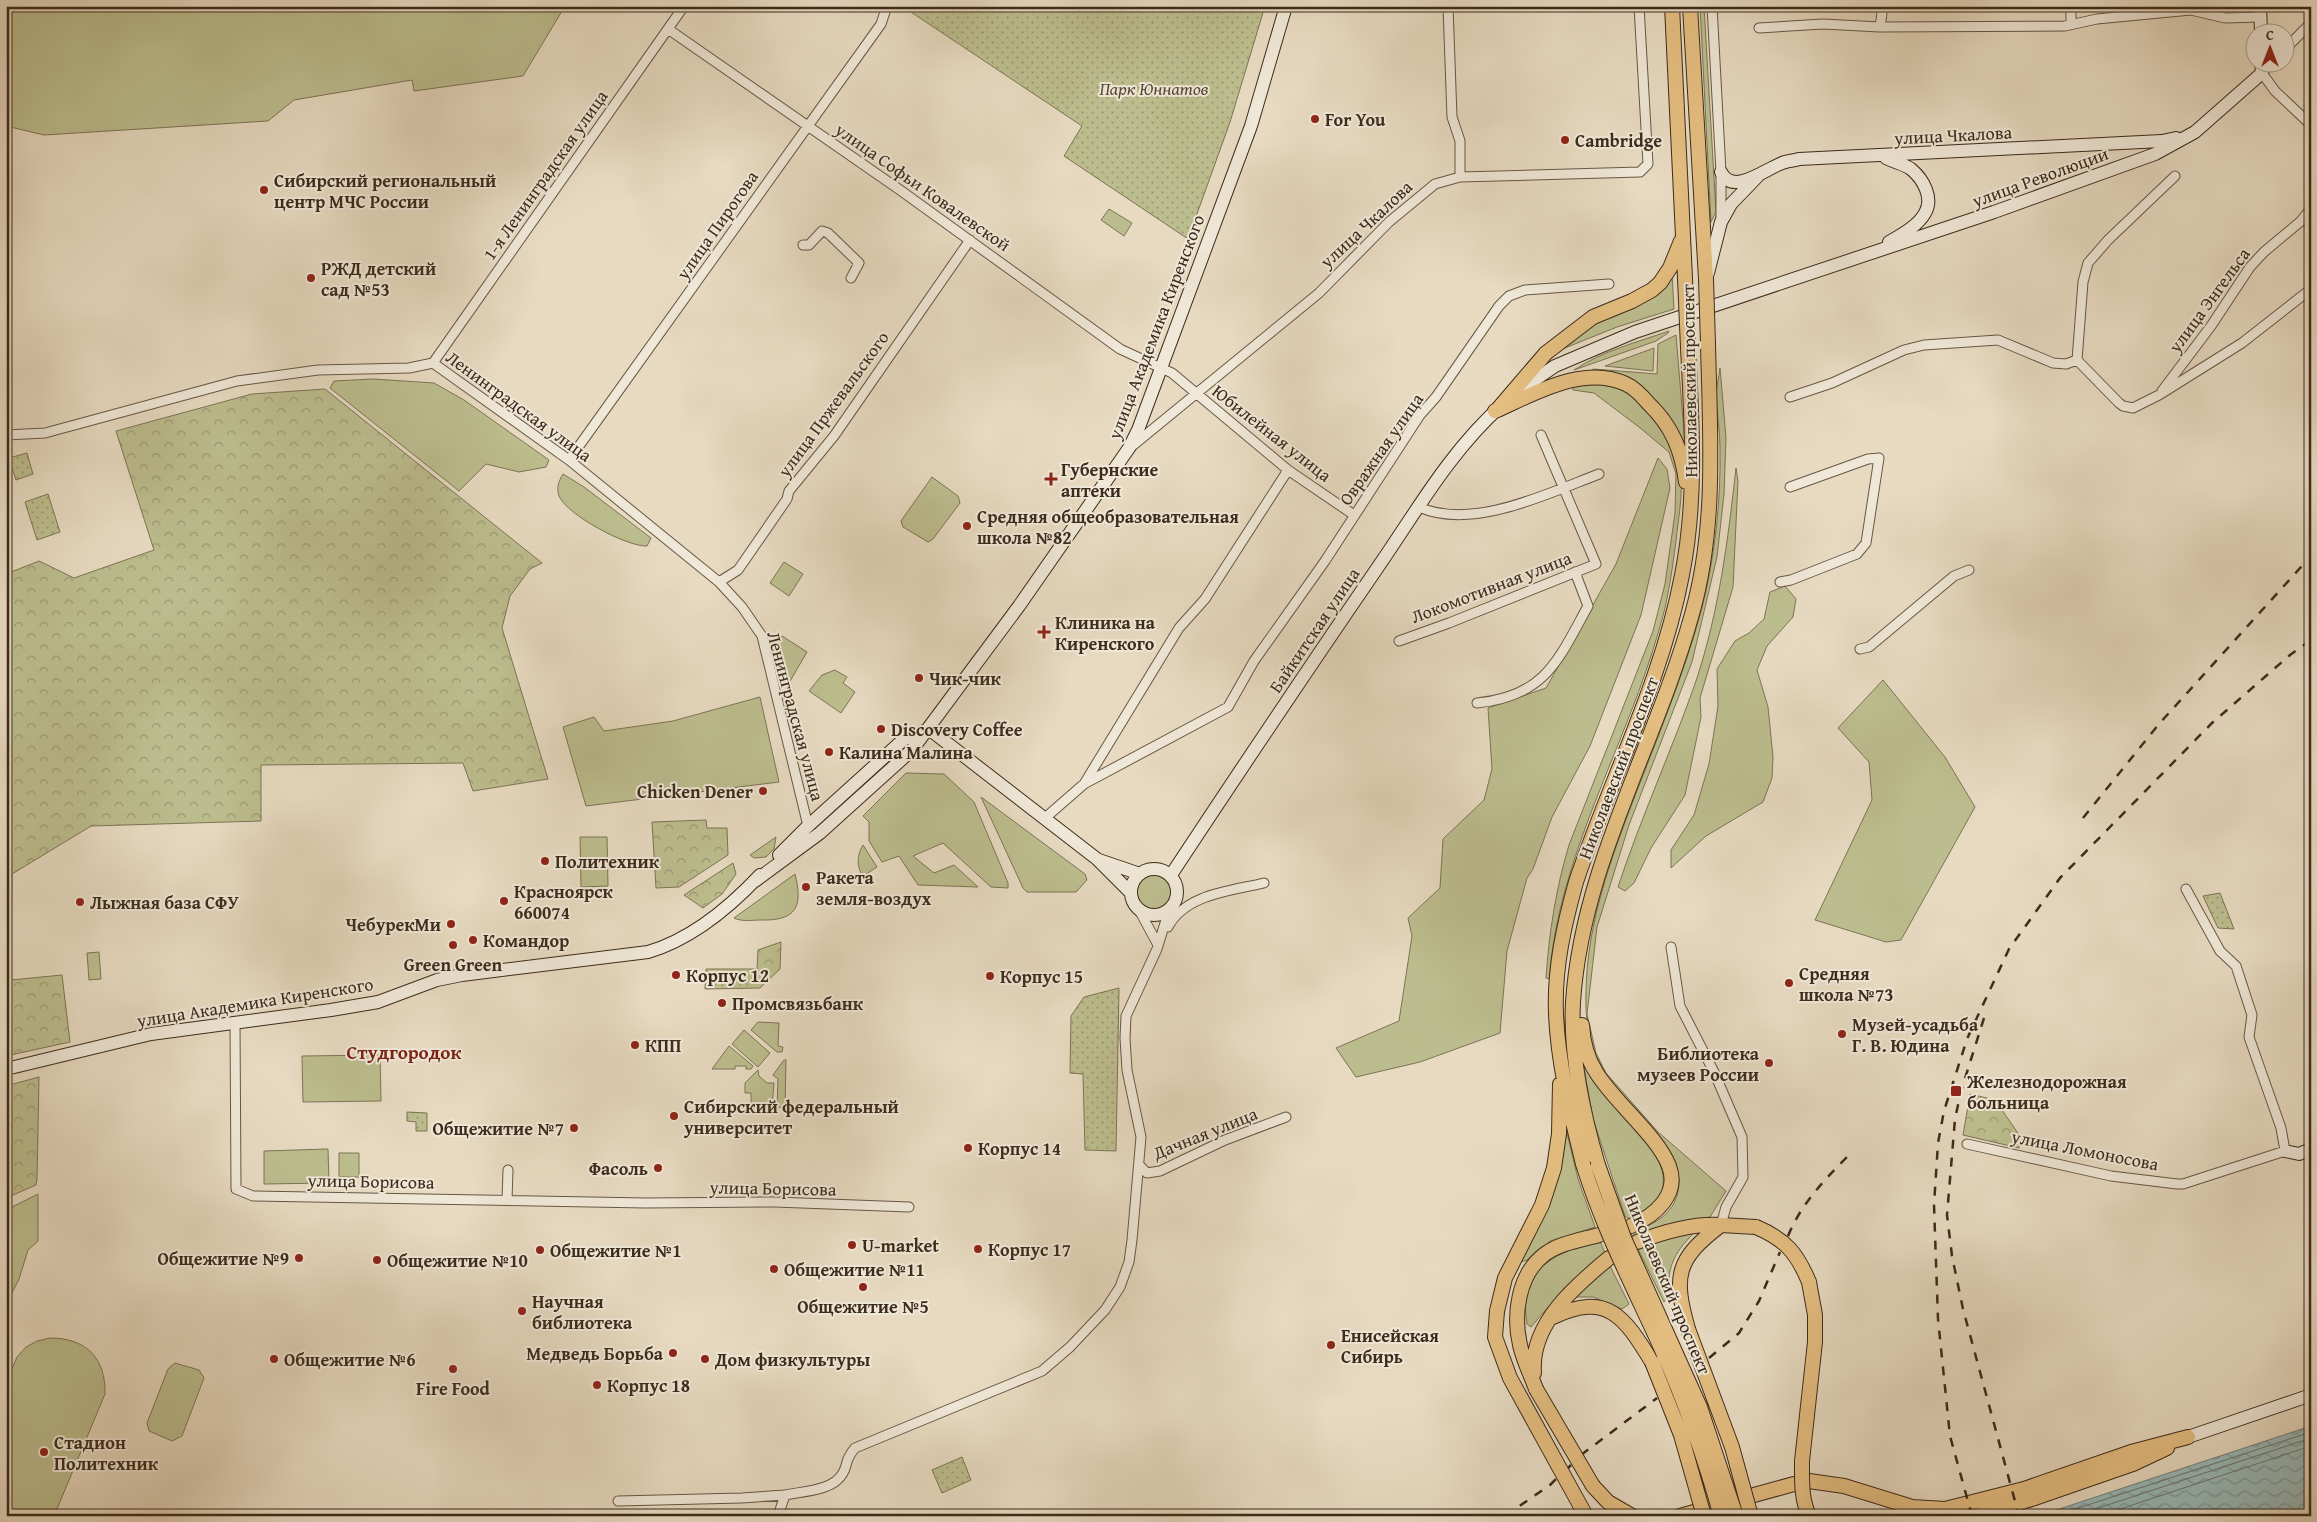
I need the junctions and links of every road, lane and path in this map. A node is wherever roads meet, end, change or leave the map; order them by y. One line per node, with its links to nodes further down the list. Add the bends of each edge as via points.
1 (684, 6): 16 (street, 1-я Ленинградская улица)
2 (887, 6): 20 (street, улица Пирогова, via 881,24)
3 (1286, 6): 40 (main road, улица Академика Киренского, via 1251,126)
4 (1448, 6): 27 (street, via 1452,117 1460,141)
5 (1639, 6): 27 (street, улица Чкалова, via 1648,164 1640,172)
6 (1672, 6): 30 (main road, Николаевский проспект)
7 (1690, 6): 35 (main road, Николаевский проспект)
8 (1712, 6): 24 (street)
9 (1883, 6): 14 (street)
10 (2071, 6): 12 (street)
11 (2260, 12): 12 (street, via 2225,18 2192,10)
12 (2071, 23): 14 (street, via 2065,26)
13 (2311, 23): 17 (street)
14 (1880, 27): 15 (street, via 1823,24)
15 (1758, 28)
16 (668, 29): 20 (street, улица Софьи Ковалевской); 39 (street, 1-я Ленинградская улица)
17 (2294, 40)
18 (2258, 72): 22 (main road, улица Революции)
19 (2264, 72): 21 (street, via 2275,91)
20 (808, 125): 31 (street, улица Софьи Ковалевской); 48 (street, улица Пирогова)
21 (2311, 125)
22 (2195, 132): 23 (main road, улица Чкалова, via 2162,141); 33 (main road, улица Революции, via 2155,154)
23 (1881, 157): 25 (main road, улица Чкалова, via 1799,159 1780,163); 33 (main road, via 1910,168 1921,180 1929,199 1926,213 1918,222)
24 (1721, 172): 25 (main road, улица Чкалова, via 1729,182); 29 (street)
25 (1760, 174): 29 (main road, via 1731,204)
26 (2175, 176): 38 (street, via 2088,263 2083,282)
27 (1460, 178): 41 (street, улица Чкалова, via 1435,184 1389,222 1319,293)
28 (2311, 208): 42 (street, улица Энгельса, via 2250,267)
29 (1721, 222): 35 (main road)
30 (1684, 230): 44 (main road, via 1676,255 1660,283 1632,301 1593,318 1546,353); 54 (main road, Николаевский проспект, bridge, via 1693,446)
31 (970, 240): 40 (street, улица Софьи Ковалевской, via 1120,349); 58 (street, улица Пржевальского, via 834,436 789,491 787,499 738,570)
32 (803, 245): 34 (street, via 809,245 822,231 828,233 858,263)
33 (1872, 253): 44 (main road, улица Революции, via 1673,317 1584,353 1555,366)
34 (851, 278)
35 (1706, 279): 78 (main road, Николаевский проспект, bridge, via 1711,496 1698,590 1674,670 1594,886)
36 (1609, 284): 55 (street, Овражная улица, via 1525,290 1509,296 1420,415)
37 (2311, 289): 42 (street, via 2242,344)
38 (2077, 360): 42 (street, via 2119,403 2128,408); 43 (street, via 2066,364 2053,363 1998,340 1924,345 1904,350 1832,383)
39 (434, 363): 45 (street, Ленинградская улица, via 408,368 318,370 237,381 45,433); 48 (street, Ленинградская улица)
40 (1161, 367): 41 (street); 47 (main road, улица Академика Киренского)
41 (1195, 393): 47 (street, улица Чкалова); 49 (street, Юбилейная улица)
42 (2159, 395)
43 (1790, 397)
44 (1496, 411): 53 (main road, Байкитская улица, via 1468,440); 54 (main road, via 1573,380 1598,377 1628,385 1661,416 1679,446)
45 (6, 435)
46 (1541, 435): 52 (street)
47 (1129, 448): 63 (main road, улица Академика Киренского)
48 (569, 460): 58 (street, Ленинградская улица)
49 (1288, 470): 55 (street, Юбилейная улица); 64 (street, via 1205,599 1179,628)
50 (1599, 474): 52 (street)
51 (1790, 487): 59 (street, via 1879,458 1866,543 1858,554)
52 (1563, 488): 53 (street, via 1511,508 1476,513 1432,513); 57 (street, Локомотивная улица, via 1596,564)
53 (1420, 507): 69 (main road, Байкитская улица)
54 (1689, 508): 80 (main road, Николаевский проспект, via 1682,574 1657,667 1586,853 1566,916 1557,980)
55 (1354, 515): 64 (street, Овражная улица, via 1326,561 1254,661 1228,707)
56 (1969, 570): 61 (street, via 1954,576 1869,647)
57 (1575, 572): 60 (street, Локомотивная улица); 62 (street, via 1588,606 1556,663 1538,683 1500,701)
58 (719, 582): 66 (street, Ленинградская улица, via 742,606 762,636)
59 (1780, 582)
60 (1398, 641)
61 (1860, 650)
62 (1477, 703)
63 (929, 729): 65 (main road); 66 (main road, улица Академика Киренского, via 904,740); 70 (main road, улица Академика Киренского, via 912,750 820,833)
64 (1084, 784): 65 (street)
65 (1045, 818): 67 (main road)
66 (808, 826): 70 (main road, улица Академика Киренского)
67 (1097, 859): 68 (main road); 73 (main road)
68 (1140, 874): 69 (main road, via 1153,868); 73 (main road, via 1133,882)
69 (1170, 875): 75 (main road, via 1176,882 1178,894)
70 (755, 881): 79 (main road, улица Академика Киренского, via 685,937 648,952 437,980 378,1002)
71 (1264, 883): 76 (street, via 1199,899 1185,907 1173,917)
72 (2186, 889): 85 (street, via 2220,951 2236,966 2252,1015 2250,1037 2281,1128)
73 (1131, 893): 74 (main road)
74 (1138, 908): 75 (main road, via 1156,915); 76 (street)
75 (1169, 910): 76 (street)
76 (1158, 945): 86 (street, via 1126,1016 1127,1070 1142,1137)
77 (1671, 947): 90 (street, via 1680,1006 1714,1072 1742,1138 1743,1177 1726,1208)
78 (1576, 975): 91 (main road, via 1588,1057 1600,1078 1650,1138 1669,1167 1670,1187 1665,1200 1647,1220); 110 (main road, Николаевский проспект, bridge, via 1573,1017 1578,1075 1598,1166 1624,1238 1700,1407)
79 (235, 1023): 81 (main road, улица Академика Киренского, via 151,1034); 88 (street, улица Борисова, via 236,1189 253,1196)
80 (1560, 1051): 106 (main road, bridge, via 1557,1154 1542,1205 1506,1278 1497,1311 1495,1337 1510,1378); 109 (main road, Николаевский проспект, bridge, via 1570,1112 1594,1201 1691,1419)
81 (6, 1069)
82 (1286, 1117): 86 (street, Дачная улица, via 1225,1140 1160,1171 1147,1173)
83 (1967, 1144): 85 (street, улица Ломоносова, via 2112,1176 2177,1184)
84 (2311, 1149): 85 (main road, улица Ломоносова, via 2298,1154)
85 (2285, 1151)
86 (1139, 1165): 101 (street, via 1129,1262 1120,1287 1105,1310 1055,1361 1042,1371 855,1448 846,1458 844,1472 834,1485)
87 (508, 1170): 88 (street)
88 (507, 1200): 89 (street, улица Борисова, via 775,1202)
89 (909, 1207)
90 (1721, 1225): 93 (main road, via 1670,1231); 111 (main road, bridge, via 1700,1242 1683,1265 1679,1283 1680,1303 1732,1448); 112 (main road, bridge, via 1756,1227 1776,1235 1801,1262 1809,1282 1815,1315 1815,1342 1802,1461 1802,1493)
91 (1631, 1226)
92 (1599, 1235): 96 (main road, via 1561,1246 1536,1261 1528,1271 1521,1290 1517,1329)
93 (1637, 1242)
94 (1609, 1258): 95 (main road, via 1565,1298)
95 (1552, 1318): 96 (main road, via 1535,1349); 104 (main road, bridge, via 1570,1309 1588,1306 1604,1309 1630,1327 1652,1362 1681,1435)
96 (1536, 1389): 107 (main road, bridge, via 1593,1486 1608,1502)
97 (2311, 1395): 98 (main road)
98 (2188, 1437): 99 (main road, via 2131,1452 2024,1489 1945,1508 1912,1507 1844,1486); 113 (main road, via 2133,1464)
99 (1809, 1481)
100 (1794, 1484): 102 (main road)
101 (785, 1495): 103 (street); 105 (street)
102 (1754, 1495)
103 (618, 1501)
104 (1699, 1514): 108 (main road)
105 (778, 1516)
106 (1586, 1516)
107 (1632, 1516)
108 (1680, 1516)
109 (1721, 1516)
110 (1736, 1516)
111 (1751, 1516)
112 (1809, 1516)
113 (1976, 1516)

